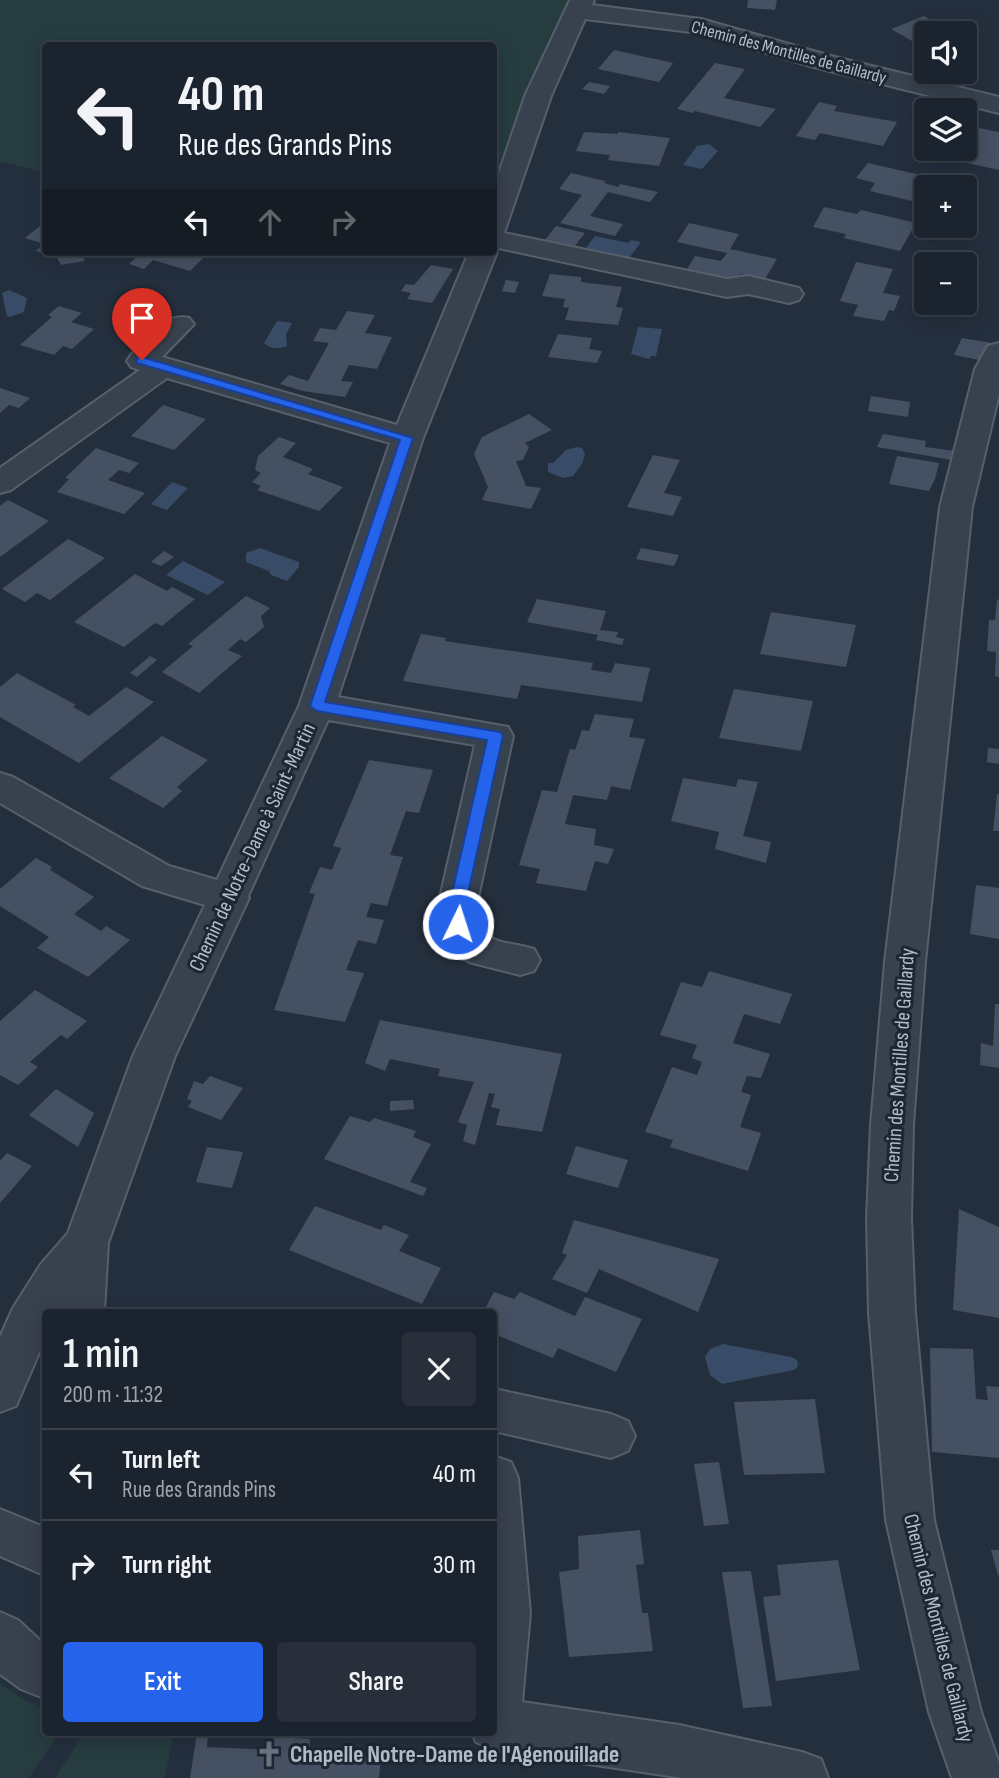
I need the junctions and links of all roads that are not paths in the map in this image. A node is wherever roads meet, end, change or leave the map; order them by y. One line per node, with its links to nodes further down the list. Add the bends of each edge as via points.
1 (579, 5): 2 (street, Chemin des Montilles de Gaillardy, via 701,26 823,62); 3 (street, via 538,96)
2 (999, 105)
3 (497, 218)
4 (497, 240): 6 (street, via 727,288 748,285)
5 (481, 256): 10 (street, Chemin de Notre-Dame à Saint-Martin)
6 (789, 294)
7 (180, 324): 9 (street, via 142,360)
8 (999, 352): 29 (street, Chemin des Montilles de Gaillardy, via 990,369 956,508 905,962 889,1219 892,1313 910,1520 955,1712)
9 (163, 367): 10 (street); 11 (street)
10 (407, 438): 12 (street, Chemin de Notre-Dame à Saint-Martin)
11 (0, 483)
12 (317, 706): 14 (street, Chemin de Notre-Dame à Saint-Martin); 15 (street, via 495,736 458,902 458,924 467,942 488,956)
13 (0, 786): 14 (street, via 156,876)
14 (230, 898): 16 (street, Chemin de Notre-Dame à Saint-Martin, via 154,1056)
15 (520, 960)
16 (86, 1243): 17 (street, Chemin de Notre-Dame à Saint-Martin); 18 (street, Chemin de Notre-Dame à Saint-Martin, via 29,1322)
17 (82, 1309)
18 (0, 1391)
19 (497, 1411): 20 (street)
20 (611, 1436)
21 (497, 1515): 26 (street, via 505,1613)
22 (0, 1532): 23 (street)
23 (42, 1551)
24 (0, 1637): 25 (street)
25 (42, 1672)
26 (497, 1694)
27 (497, 1724): 28 (street, via 679,1751)
28 (802, 1778)
29 (978, 1778)

